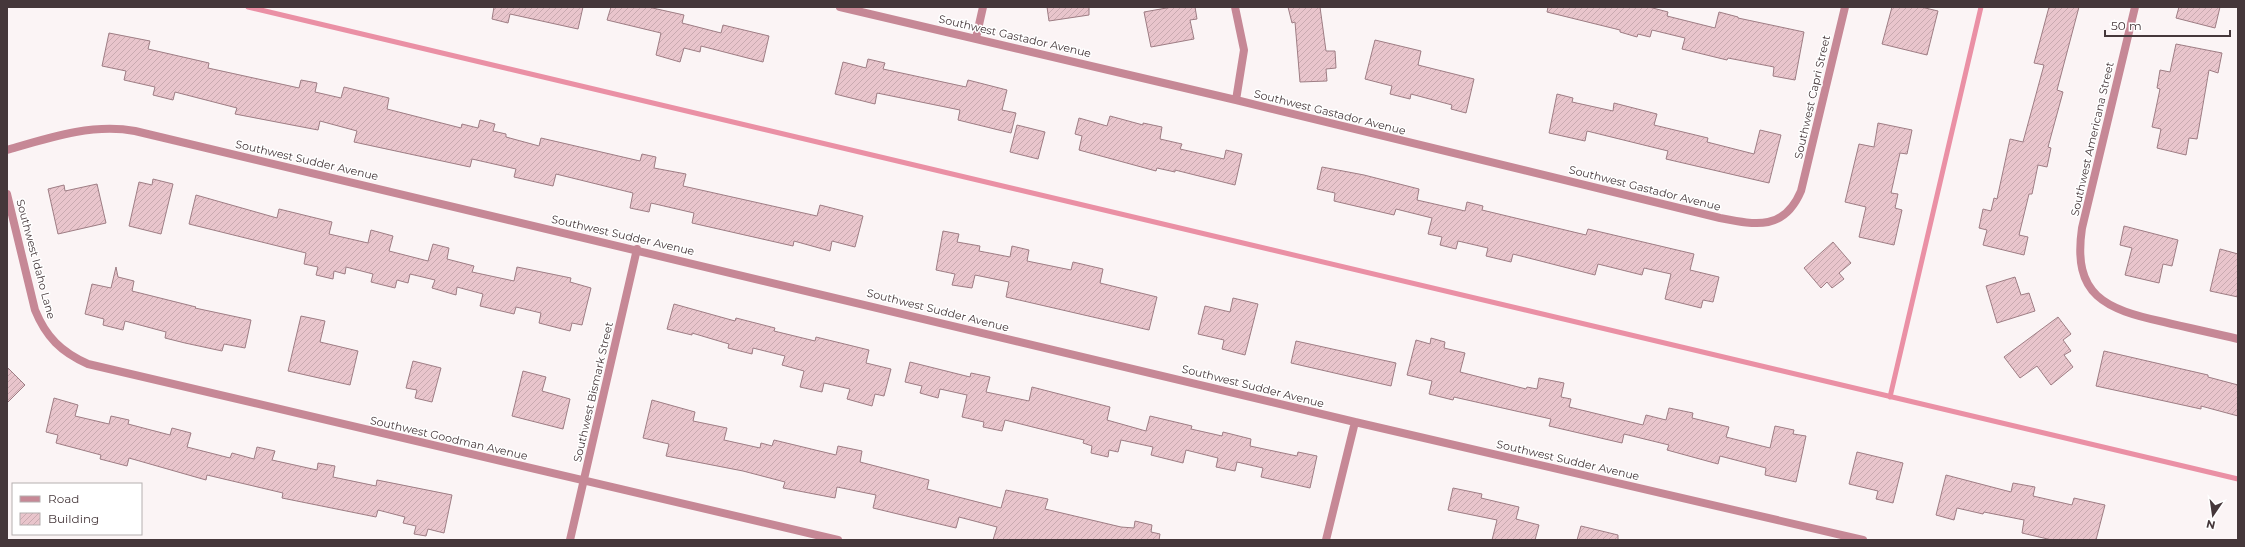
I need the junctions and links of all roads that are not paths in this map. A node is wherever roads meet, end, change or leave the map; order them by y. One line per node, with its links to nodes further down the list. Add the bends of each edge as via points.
1 (840, 7): 6 (street, Southwest Gastador Avenue)
2 (984, 7): 6 (street)
3 (1235, 7): 7 (street, via 1244,50)
4 (1845, 7): 9 (street, Southwest Capri Street)
5 (2135, 7): 12 (street, Southwest Americana Street, via 2082,228 2080,254 2084,277 2100,299 2119,310)
6 (976, 38): 7 (street, Southwest Gastador Avenue)
7 (1236, 100): 9 (street, Southwest Gastador Avenue, via 1746,223 1770,222 1781,218 1796,203)
8 (7, 150): 11 (street, Southwest Sudder Avenue, via 89,130 121,128)
9 (1801, 191)
10 (7, 194): 13 (street, Southwest Idaho Lane, via 35,310 42,327)
11 (637, 250): 14 (street, Southwest Sudder Avenue); 15 (street, Southwest Bismark Street)
12 (2238, 339)
13 (59, 348): 15 (street, Southwest Goodman Avenue, via 88,364)
14 (1355, 422): 18 (street); 19 (street, Southwest Sudder Avenue)
15 (584, 482): 16 (street, Southwest Bismark Street); 17 (street, Southwest Goodman Avenue)
16 (570, 540)
17 (838, 540)
18 (1326, 540)
19 (1863, 540)

